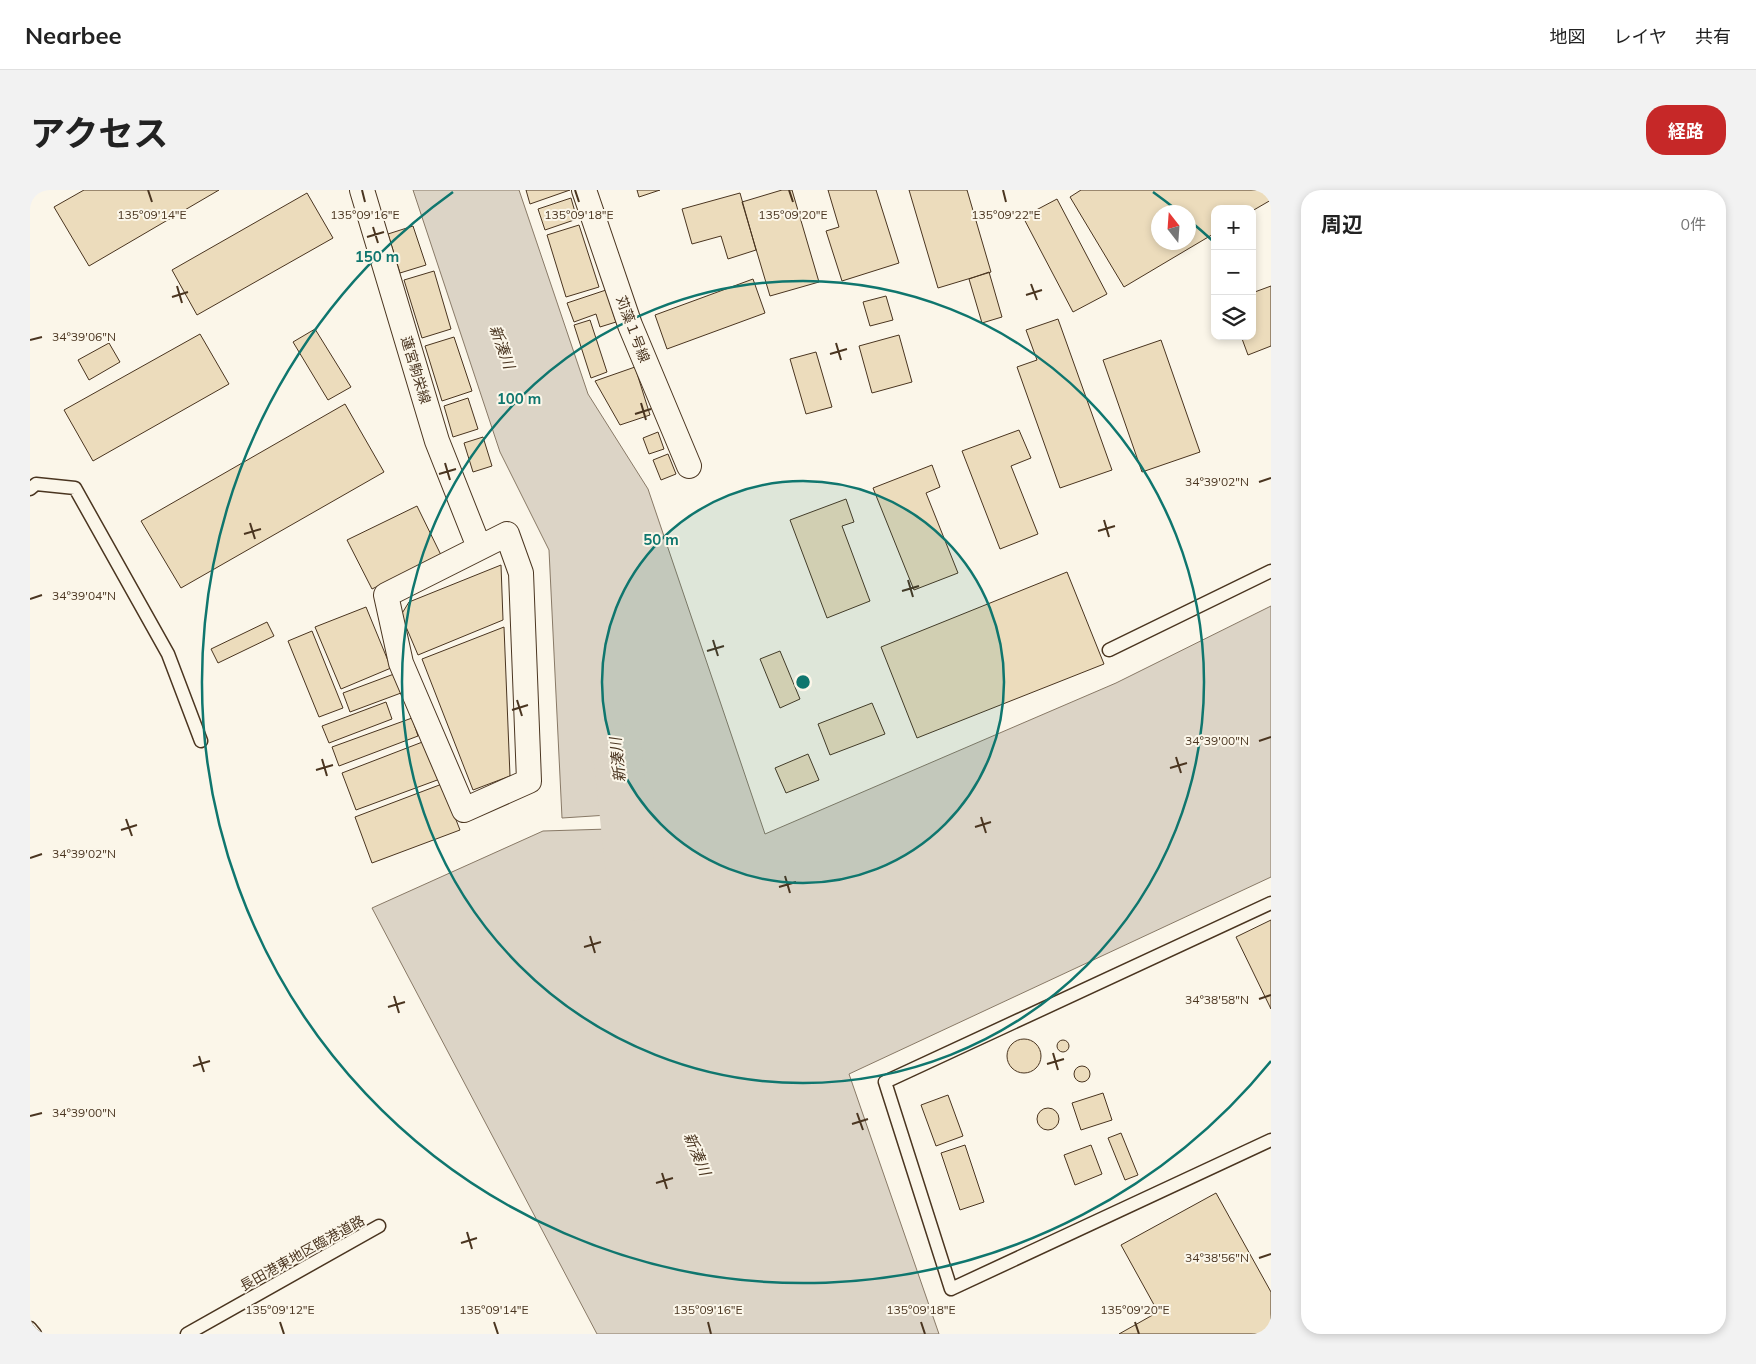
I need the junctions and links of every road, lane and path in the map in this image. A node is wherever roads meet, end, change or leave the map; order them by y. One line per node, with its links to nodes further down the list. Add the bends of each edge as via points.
1 (362, 190): 5 (street, 蓮宮駒栄線, via 437,441)
2 (584, 190): 3 (street, 苅藻１号線, via 630,325)
3 (689, 466)
4 (30, 489): 8 (lane, via 36,484 75,488 168,654)
5 (479, 547): 5 (street, via 507,534 521,573 530,781 464,810 401,663 386,595)
6 (1271, 572): 7 (lane)
7 (1109, 650)
8 (201, 742)
9 (1271, 903): 10 (lane, via 886,1082 951,1289)
10 (1271, 1140)
11 (379, 1226): 14 (lane, 長田港東地区臨港道路)
12 (30, 1328): 13 (lane)
13 (36, 1334)
14 (187, 1334)

